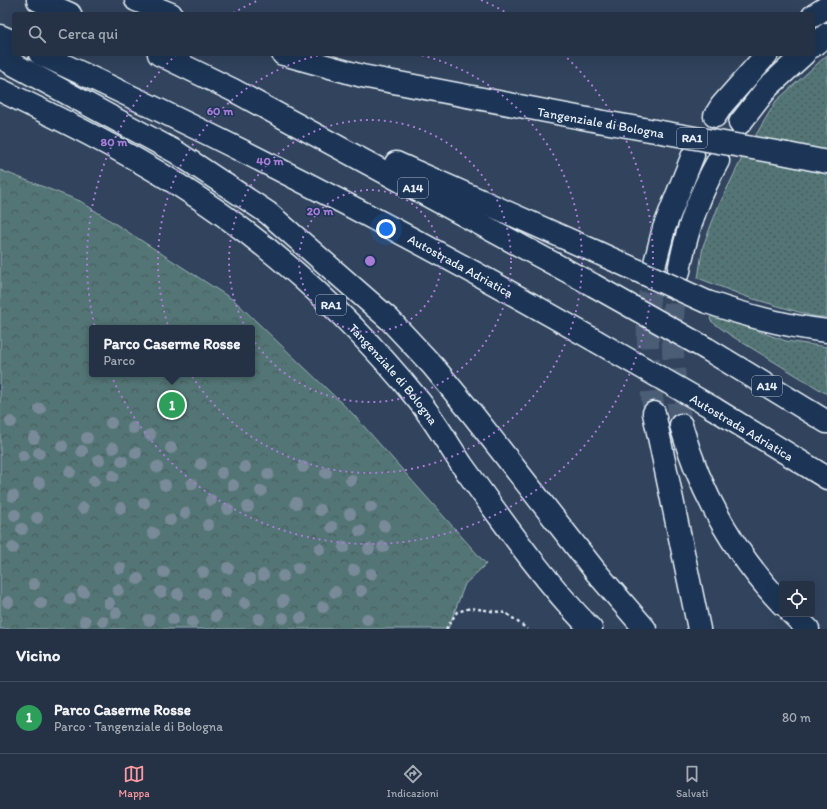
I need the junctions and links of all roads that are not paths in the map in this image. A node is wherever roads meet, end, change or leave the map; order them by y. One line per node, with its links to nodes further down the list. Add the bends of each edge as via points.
1 (38, 0): 4 (highway)
2 (136, 0): 5 (highway)
3 (827, 7): 6 (highway)
4 (65, 12)
5 (166, 12)
6 (815, 15)
7 (827, 34): 10 (highway)
8 (0, 36): 9 (highway)
9 (12, 41)
10 (815, 44)
11 (44, 56): 32 (highway, Autostrada Adriatica, bridge, via 223,141 492,281 713,408)
12 (163, 56): 18 (highway, A14)
13 (290, 56): 24 (highway, Tangenziale di Bologna / RA1, bridge, via 369,77)
14 (765, 56): 20 (highway)
15 (802, 56): 21 (highway, via 768,87)
16 (0, 57): 36 (highway, via 176,152 262,209 389,318 433,366 596,572)
17 (0, 90): 25 (highway, Tangenziale di Bologna / RA1, via 61,119)
18 (233, 90): 28 (highway, bridge, via 707,302 749,317); 30 (highway, A14, bridge, via 593,285 707,349)
19 (0, 106): 25 (highway)
20 (715, 116)
21 (740, 123)
22 (693, 155): 26 (highway, via 664,228)
23 (718, 161): 27 (highway, via 693,215)
24 (827, 162)
25 (154, 170): 35 (highway, Tangenziale di Bologna / RA1, via 241,228 303,277 364,337 420,403 517,540)
26 (656, 263)
27 (678, 271)
28 (827, 332)
29 (654, 413): 37 (highway)
30 (827, 422)
31 (681, 425): 33 (highway, via 690,457 716,513 734,544 762,583)
32 (827, 478)
33 (779, 601)
34 (795, 617): 38 (highway)
35 (591, 629)
36 (645, 629)
37 (699, 629)
38 (808, 629)

